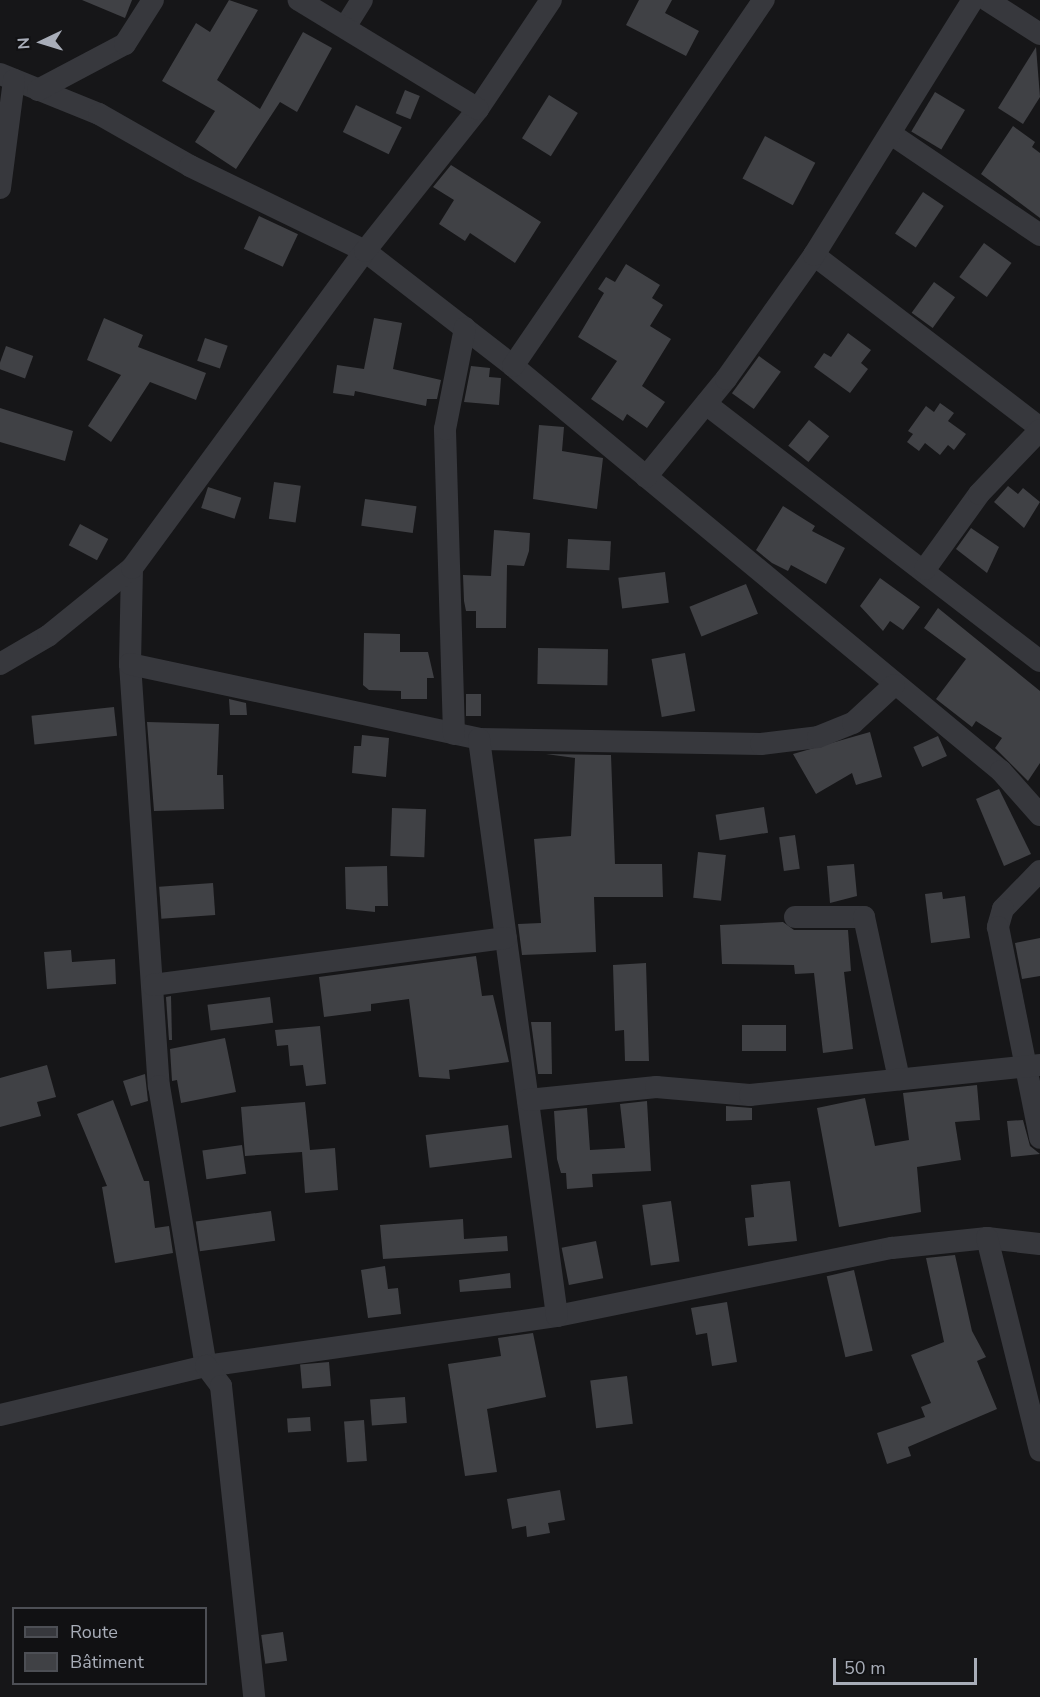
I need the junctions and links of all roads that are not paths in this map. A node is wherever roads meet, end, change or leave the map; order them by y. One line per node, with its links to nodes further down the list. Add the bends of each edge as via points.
1 (153, 0): 11 (street, via 124,44)
2 (299, 0): 8 (street)
3 (362, 0): 8 (street)
4 (551, 0): 12 (street)
5 (764, 0): 19 (street)
6 (973, 0): 13 (street)
7 (987, 0): 9 (street)
8 (347, 24): 12 (street)
9 (1040, 34)
10 (7, 77): 11 (street); 14 (street)
11 (38, 90): 16 (street, via 99,114 190,166)
12 (478, 109): 16 (street)
13 (891, 134): 15 (street); 17 (street)
14 (0, 188)
15 (1040, 235)
16 (365, 250): 18 (street); 23 (street)
17 (814, 255): 20 (street); 21 (street)
18 (465, 328): 19 (street); 29 (street, via 445,429)
19 (513, 366): 22 (street)
20 (706, 404): 22 (street); 24 (street)
21 (1040, 429): 24 (street, via 979,494)
22 (646, 477): 28 (street)
23 (132, 568): 26 (street, via 48,636); 27 (street)
24 (925, 569): 25 (street)
25 (1040, 661)
26 (0, 664)
27 (130, 664): 29 (street); 35 (street)
28 (894, 685): 30 (street, via 853,723 818,737 784,741); 31 (street, via 1001,771)
29 (454, 734): 30 (street)
30 (479, 739): 34 (street)
31 (1040, 815)
32 (1040, 871): 36 (street, via 1003,909 998,927)
33 (795, 917): 37 (street, via 864,917)
34 (506, 938): 35 (street); 38 (street)
35 (153, 985): 43 (street, via 159,1086)
36 (1033, 1066): 37 (street); 39 (street)
37 (899, 1079): 38 (street, via 750,1095 656,1087)
38 (528, 1100): 42 (street)
39 (1040, 1138)
40 (987, 1239): 41 (street); 42 (street, via 892,1248); 45 (street)
41 (1040, 1244)
42 (557, 1316): 43 (street)
43 (206, 1366): 44 (street); 46 (street, via 221,1386)
44 (0, 1415)
45 (1040, 1450)
46 (254, 1697)

